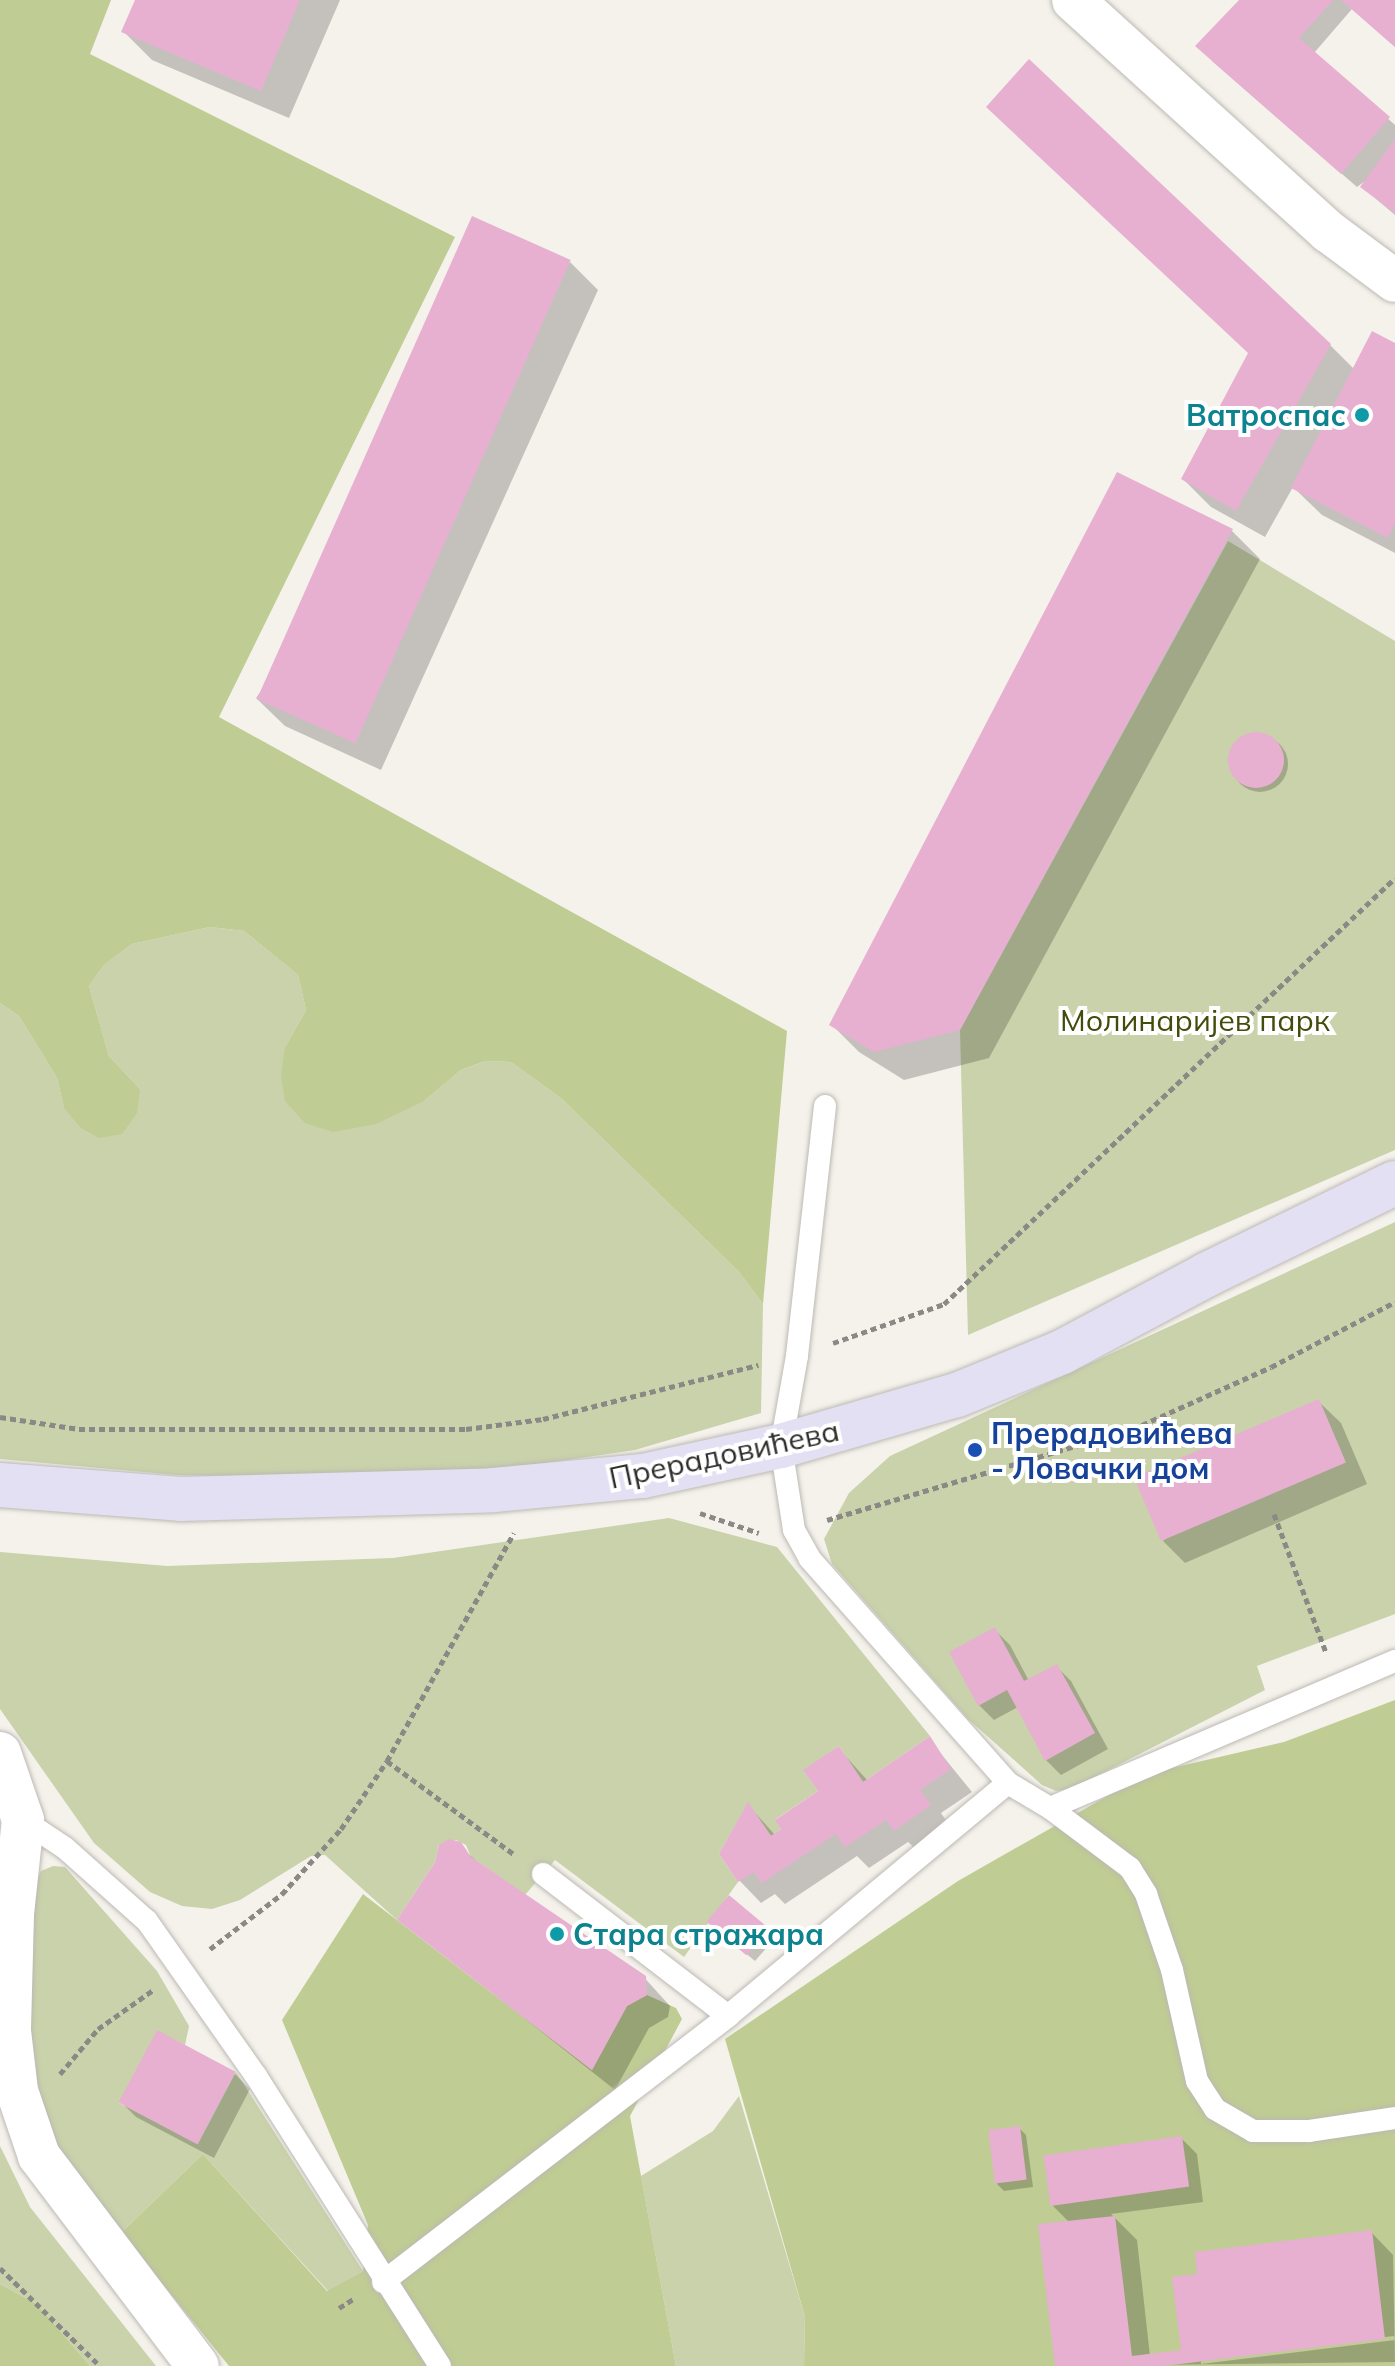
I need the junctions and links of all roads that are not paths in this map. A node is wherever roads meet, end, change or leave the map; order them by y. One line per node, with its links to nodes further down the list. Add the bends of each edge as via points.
1 (1083, 3): 2 (street, via 1329,232)
2 (1395, 281)
3 (825, 1106): 5 (lane, via 797,1356)
4 (1395, 1183): 5 (main road, Прерадовићева, via 1062,1352 957,1395)
5 (781, 1446): 6 (main road, Прерадовићева, via 643,1476 494,1490 180,1499); 9 (lane, via 794,1530 810,1559)
6 (0, 1485)
7 (1395, 1661): 10 (lane)
8 (0, 1753): 11 (street)
9 (1008, 1783): 10 (lane); 13 (lane)
10 (1050, 1808): 14 (lane, via 1130,1868 1146,1894 1172,1970 1197,2081 1215,2109 1253,2131 1309,2131)
11 (23, 1820): 15 (lane, via 65,1848 147,1921 256,2076); 16 (street, via 13,1914 10,2031 17,2091 39,2156)
12 (543, 1874): 13 (lane)
13 (728, 2016): 15 (lane)
14 (1395, 2118)
15 (383, 2282): 17 (lane)
16 (198, 2366)
17 (440, 2366)

